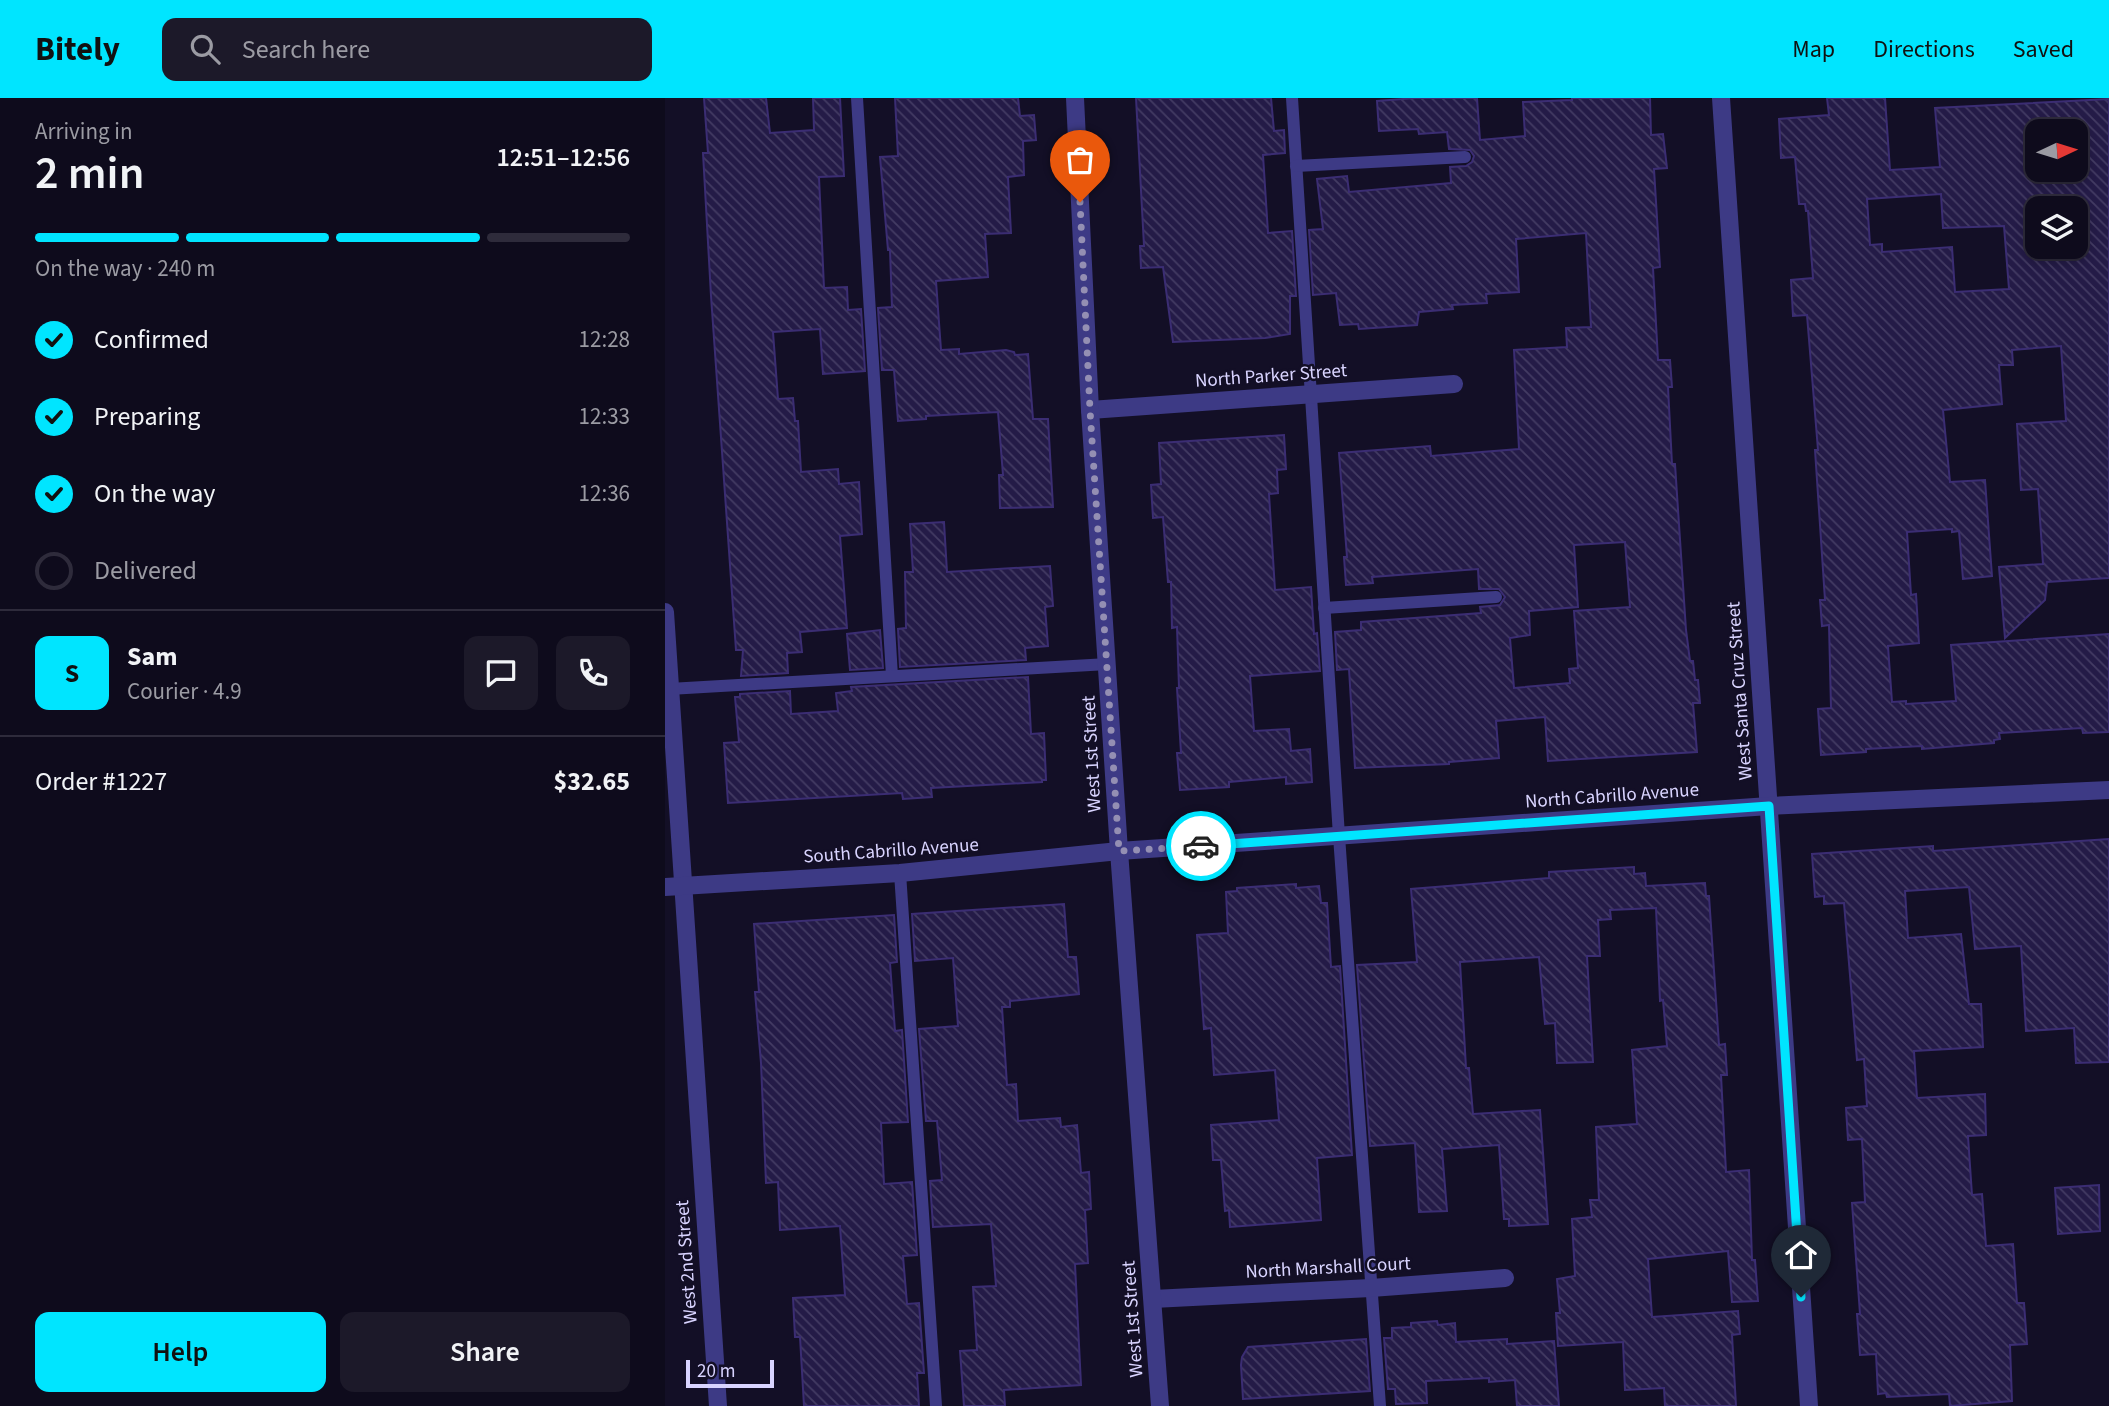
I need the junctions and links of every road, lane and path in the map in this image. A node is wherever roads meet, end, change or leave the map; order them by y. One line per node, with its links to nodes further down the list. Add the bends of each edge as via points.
1 (857, 98): 14 (lane)
2 (1075, 98): 9 (street, West 1st Street)
3 (1291, 98): 6 (lane)
4 (1721, 98): 17 (street, West Santa Cruz Street)
5 (1465, 157): 6 (lane)
6 (1296, 166): 8 (lane)
7 (1454, 384): 8 (street, North Parker Street)
8 (1311, 394): 9 (street, North Parker Street); 11 (lane)
9 (1090, 410): 13 (street, West 1st Street)
10 (1496, 597): 11 (lane)
11 (1324, 608): 18 (lane)
12 (665, 612): 15 (street, West 2nd Street)
13 (1108, 664): 14 (lane); 19 (street, West 1st Street)
14 (892, 676): 15 (lane)
15 (669, 689): 21 (street, West 2nd Street)
16 (2109, 790): 17 (street, North Cabrillo Avenue)
17 (1769, 806): 18 (street, North Cabrillo Avenue); 29 (street, West Santa Cruz Street)
18 (1339, 836): 19 (street, North Cabrillo Avenue); 23 (lane)
19 (1119, 851): 20 (street, South Cabrillo Avenue); 24 (street, West 1st Street)
20 (900, 873): 21 (street, South Cabrillo Avenue); 26 (lane)
21 (674, 886): 25 (street, West 2nd Street)
22 (1505, 1278): 23 (street, North Marshall Court)
23 (1371, 1288): 24 (street, North Marshall Court); 28 (lane)
24 (1153, 1299): 27 (street, West 1st Street)
25 (718, 1406)
26 (936, 1406)
27 (1160, 1406)
28 (1380, 1406)
29 (1809, 1406)

